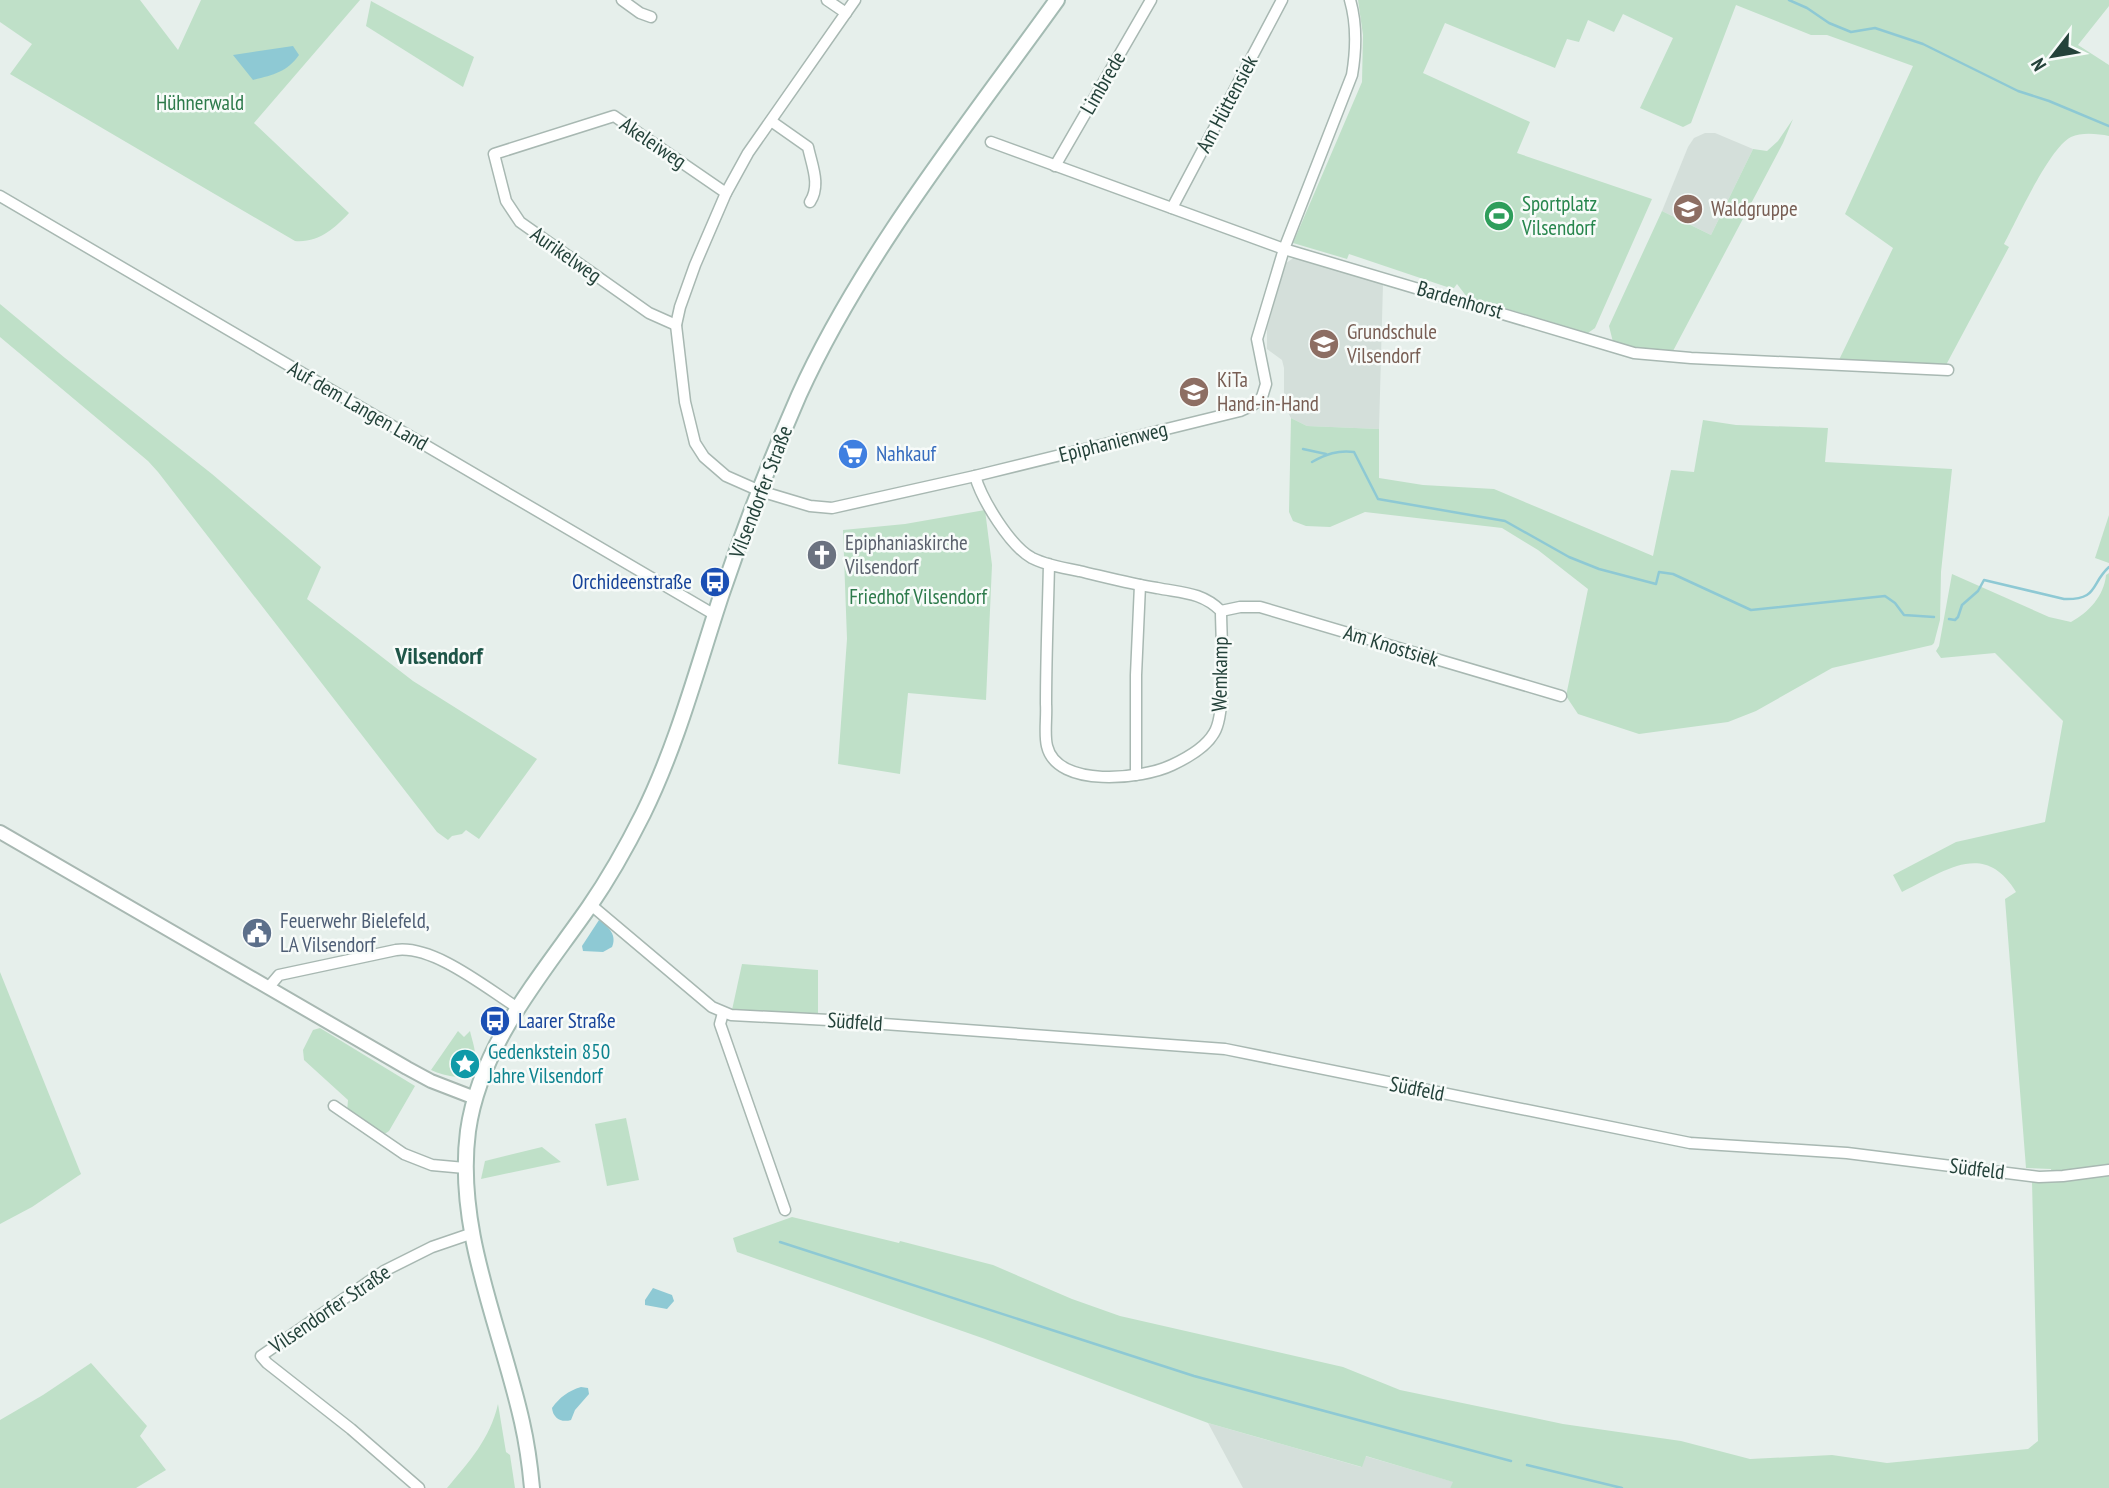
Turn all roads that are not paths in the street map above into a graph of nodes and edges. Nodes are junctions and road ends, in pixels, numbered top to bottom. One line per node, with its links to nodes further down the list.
1 (622, 0): 9 (street)
2 (827, 0): 8 (street)
3 (855, 0): 8 (street)
4 (1057, 0): 22 (main road, Vilsendorfer Straße)
5 (1151, 0): 13 (street, Limbrede)
6 (1282, 0): 17 (street, Am Hüttensiek)
7 (1350, 0): 18 (street, Epiphanienweg)
8 (846, 13): 10 (street)
9 (651, 17)
10 (771, 121): 14 (street); 16 (street)
11 (991, 142): 13 (street, Bardenhorst)
12 (494, 154): 14 (street, Akeleiweg); 19 (street, Aurikelweg)
13 (1055, 166): 17 (street, Bardenhorst)
14 (726, 193): 19 (street)
15 (0, 196): 26 (street, Auf dem Langen Land)
16 (810, 202)
17 (1172, 208): 18 (street, Bardenhorst)
18 (1283, 250): 20 (street, Bardenhorst); 21 (street, Epiphanienweg)
19 (676, 325): 22 (street)
20 (1948, 370)
21 (975, 476): 22 (street, Epiphanienweg); 23 (street, Wemkamp)
22 (760, 491): 26 (main road, Vilsendorfer Straße)
23 (1049, 564): 24 (street, Wemkamp); 28 (street, Wemkamp)
24 (1140, 585): 25 (street, Wemkamp); 28 (street)
25 (1220, 611): 27 (street, Am Knostsiek); 28 (street, Wemkamp)
26 (715, 615): 30 (main road, Vilsendorfer Straße)
27 (1561, 696)
28 (1136, 775)
29 (0, 832): 31 (street)
30 (591, 905): 32 (main road, Vilsendorfer Straße); 33 (street, Südfeld)
31 (268, 988): 32 (street); 34 (street)
32 (518, 1008): 34 (main road, Vilsendorfer Straße)
33 (723, 1013): 37 (street, Südfeld); 38 (street)
34 (475, 1098): 36 (main road, Vilsendorfer Straße)
35 (334, 1107): 36 (street)
36 (465, 1168): 39 (main road, Vilsendorfer Straße)
37 (2109, 1170)
38 (785, 1210)
39 (473, 1233): 40 (street, Vilsendorfer Straße); 41 (main road, Vilsendorfer Straße)
40 (419, 1488)
41 (532, 1488)

